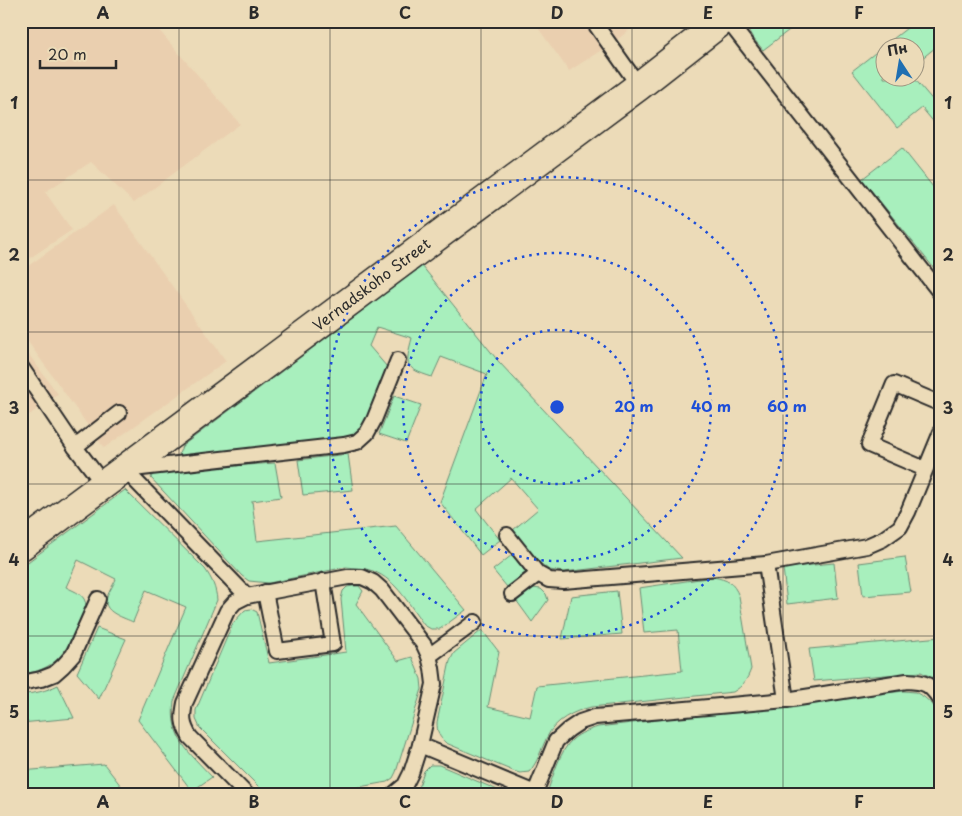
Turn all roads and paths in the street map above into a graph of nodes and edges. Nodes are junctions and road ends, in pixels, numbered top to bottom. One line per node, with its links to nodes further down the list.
1 (593, 21): 4 (lane)
2 (722, 21): 4 (street, Vernadskoho Street)
3 (728, 21): 5 (lane)
4 (639, 86): 13 (street, Vernadskoho Street)
5 (941, 294)
6 (398, 360): 13 (lane)
7 (21, 367): 11 (lane)
8 (941, 404): 12 (lane)
9 (119, 413): 11 (lane)
10 (941, 432): 12 (lane)
11 (75, 447): 13 (lane)
12 (925, 469): 16 (lane)
13 (114, 478): 15 (street, Vernadskoho Street); 21 (lane)
14 (507, 535): 17 (lane)
15 (21, 546)
16 (766, 564): 17 (lane); 26 (lane)
17 (538, 574): 20 (lane)
18 (323, 581): 19 (lane); 19 (lane); 24 (lane)
19 (265, 592): 21 (lane)
20 (512, 594)
21 (247, 596): 30 (lane)
22 (98, 599): 25 (lane)
23 (475, 622): 24 (lane)
24 (429, 656): 28 (lane)
25 (21, 683)
26 (786, 700): 27 (lane); 29 (lane)
27 (941, 700)
28 (420, 744): 29 (lane); 31 (lane)
29 (534, 794)
30 (247, 795)
31 (393, 795)

